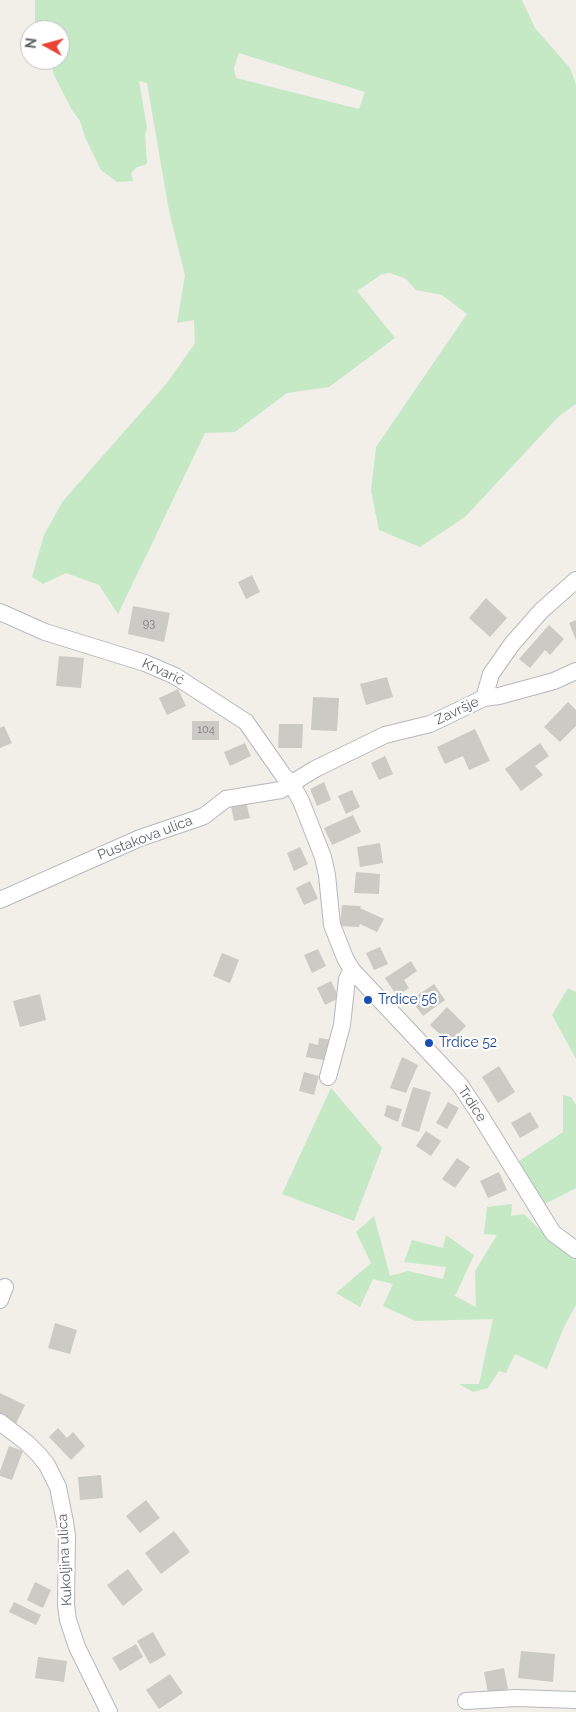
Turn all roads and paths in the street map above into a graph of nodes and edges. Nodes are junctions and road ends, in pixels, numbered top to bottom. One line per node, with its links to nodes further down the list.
1 (576, 580): 4 (street, Završje)
2 (0, 612): 5 (street, Krvarić)
3 (576, 671): 4 (street)
4 (484, 698): 5 (street, Završje)
5 (291, 783): 6 (street, Pustakova ulica); 7 (street, Trdice)
6 (0, 900)
7 (352, 970): 8 (street); 9 (street, Trdice)
8 (328, 1077)
9 (576, 1250)
10 (0, 1422): 13 (street, Kukoljina ulica)
11 (466, 1700): 12 (street)
12 (576, 1700)
13 (110, 1712)

